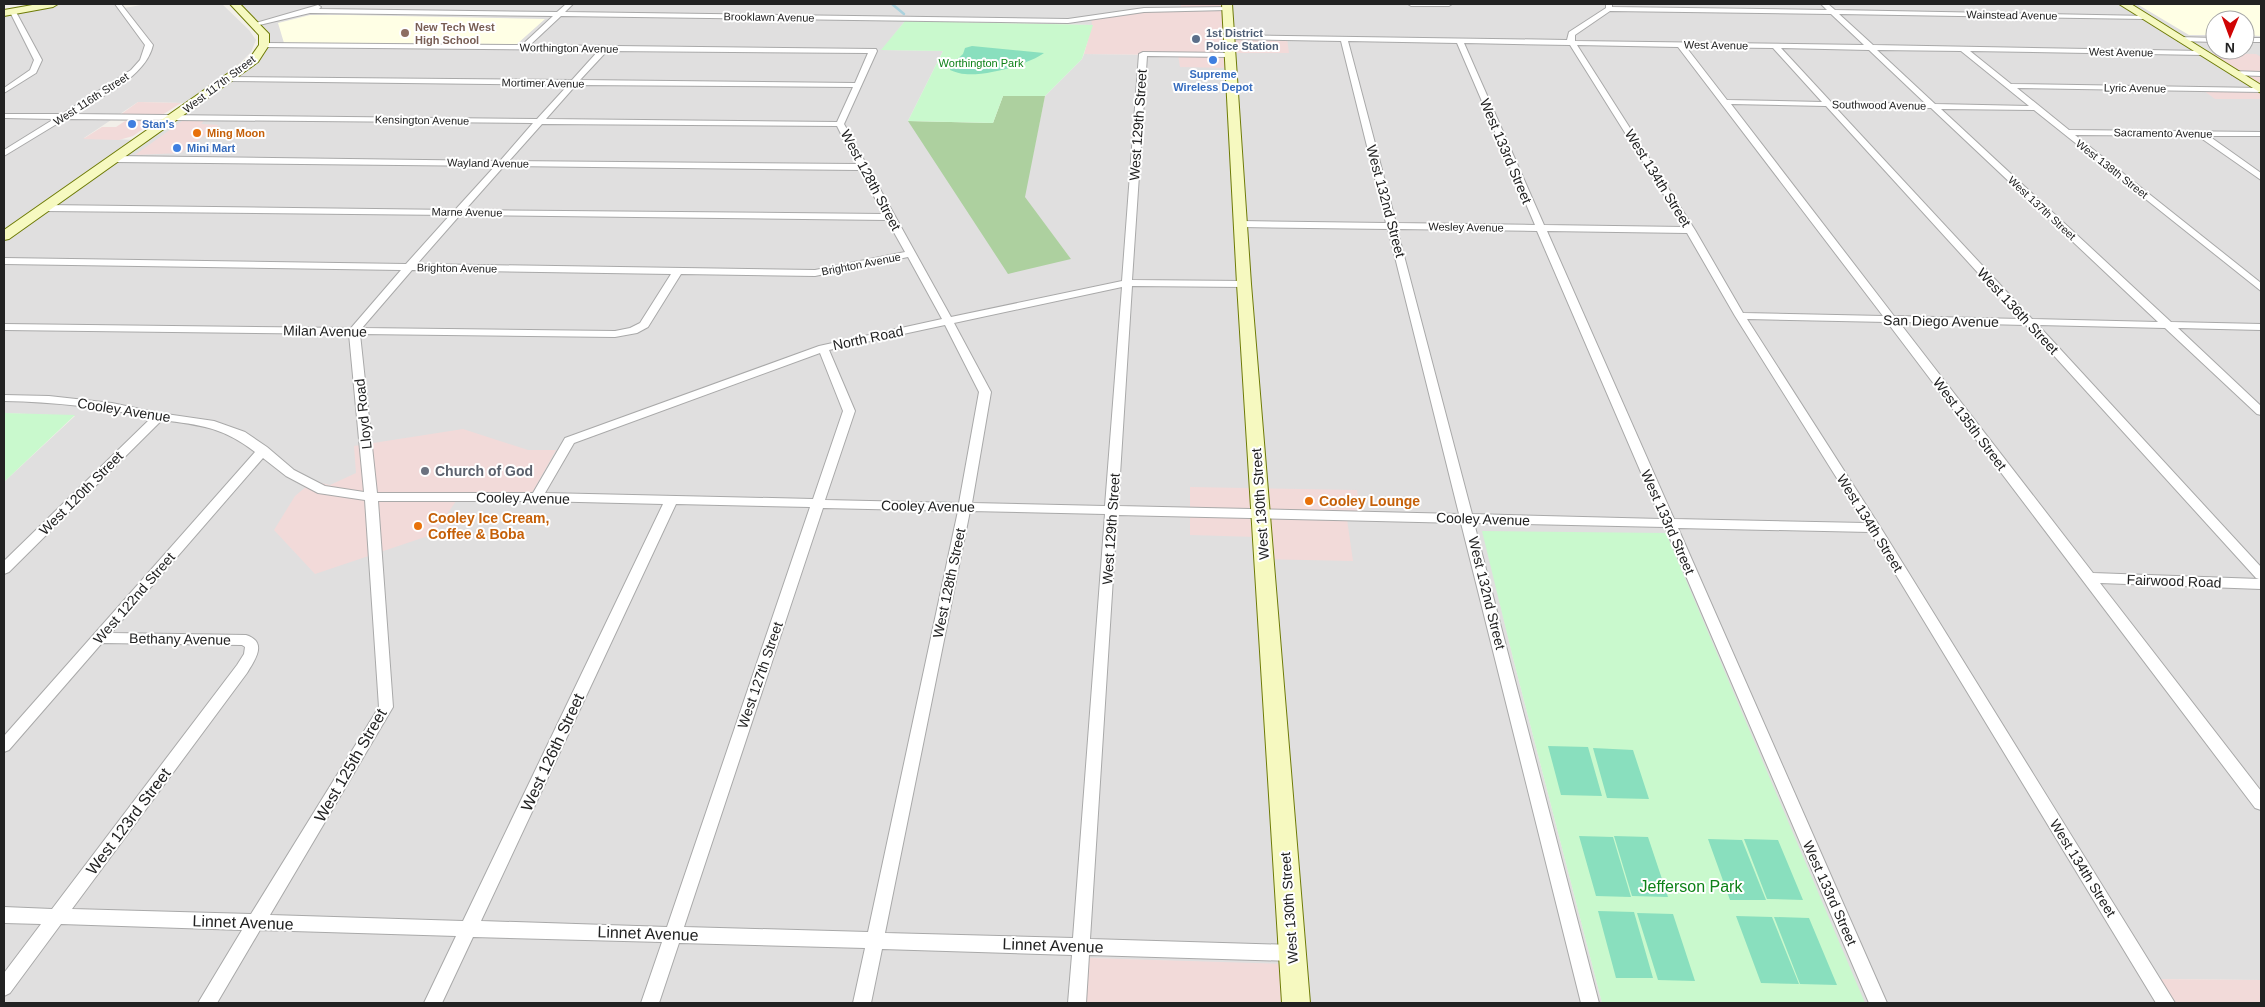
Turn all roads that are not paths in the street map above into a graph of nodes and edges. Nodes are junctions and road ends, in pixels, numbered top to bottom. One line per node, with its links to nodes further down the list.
1 (53, 4): 15 (main road)
2 (118, 4): 47 (street, West 116th Street)
3 (235, 4): 18 (main road, West 117th Street)
4 (325, 4): 13 (street)
5 (570, 4): 16 (street)
6 (1411, 4): 7 (street)
7 (1449, 4)
8 (1824, 4): 14 (street, West 137th Street)
9 (2124, 4): 17 (main road)
10 (1227, 6): 12 (street, Brooklawn Avenue); 26 (main road, West 130th Street)
11 (1609, 6): 14 (street, Wainstead Avenue); 19 (street)
12 (1143, 7): 16 (street, Brooklawn Avenue)
13 (310, 11): 16 (street, Brooklawn Avenue); 18 (street)
14 (1833, 12): 17 (street, Wainstead Avenue); 30 (street, West 137th Street)
15 (8, 13): 41 (street)
16 (559, 14): 28 (street)
17 (2146, 17): 21 (main road)
18 (255, 24): 24 (main road, West 117th Street)
19 (1573, 38): 22 (street, West Avenue); 25 (street, West Avenue); 65 (street, West 134th Street)
20 (1344, 39): 22 (street, West Avenue); 26 (street, West Avenue); 63 (street, West 132nd Street)
21 (2181, 39): 23 (street); 33 (main road)
22 (1459, 40): 64 (street, West 133rd Street)
23 (2205, 40)
24 (264, 45): 28 (street, Worthington Avenue); 36 (main road, West 117th Street)
25 (1680, 45): 27 (street, West Avenue); 42 (street, West 135th Street)
26 (1229, 46): 62 (main road, West 130th Street); 71 (street, West 129th Street)
27 (1775, 46): 30 (street, West Avenue); 43 (street, West 136th Street)
28 (524, 47): 29 (street, Worthington Avenue)
29 (605, 48): 32 (street, Worthington Avenue); 37 (street)
30 (1873, 48): 31 (street, West Avenue); 44 (street, West 137th Street)
31 (1964, 49): 33 (street, West Avenue); 39 (street, West 138th Street)
32 (873, 51): 38 (street, West 128th Street)
33 (2203, 53): 34 (main road)
34 (2235, 73): 35 (street); 40 (main road)
35 (2261, 74)
36 (229, 79): 37 (street, Mortimer Avenue); 48 (main road, West 117th Street)
37 (574, 83): 38 (street, Mortimer Avenue); 49 (street)
38 (858, 85): 50 (street, West 128th Street)
39 (2008, 86): 40 (street, Lyric Avenue); 45 (street, West 138th Street)
40 (2261, 90)
41 (4, 91)
42 (1724, 102): 43 (street, Southwood Avenue); 75 (street, West 135th Street)
43 (1827, 104): 44 (street, Southwood Avenue); 77 (street, West 136th Street)
44 (1933, 106): 45 (street, Southwood Avenue); 78 (street, West 137th Street)
45 (2034, 108): 51 (street, West 138th Street)
46 (4, 116): 47 (street, Kensington Avenue)
47 (63, 117): 48 (street, Kensington Avenue); 54 (street, West 116th Street)
48 (175, 117): 49 (street, Kensington Avenue); 55 (main road, West 117th Street)
49 (540, 121): 50 (street, Kensington Avenue); 56 (street)
50 (840, 124): 57 (street, West 128th Street)
51 (2065, 132): 52 (street, Sacramento Avenue); 73 (street, West 138th Street)
52 (2200, 134): 53 (street, Sacramento Avenue); 58 (street)
53 (2261, 134)
54 (4, 154)
55 (114, 159): 56 (street, Wayland Avenue); 59 (main road, West 117th Street)
56 (501, 164): 57 (street, Wayland Avenue); 60 (street)
57 (862, 167): 61 (street, West 128th Street)
58 (2261, 177)
59 (44, 208): 60 (street, Marne Avenue); 66 (main road, West 117th Street)
60 (459, 212): 61 (street, Marne Avenue); 69 (street)
61 (891, 217): 67 (street, West 128th Street)
62 (1241, 224): 63 (street, Wesley Avenue); 72 (main road, West 130th Street)
63 (1393, 226): 64 (street, Wesley Avenue); 94 (street, West 132nd Street)
64 (1540, 228): 65 (street, Wesley Avenue); 95 (street, West 133rd Street)
65 (1690, 230): 74 (street, West 134th Street)
66 (4, 236)
67 (909, 254): 70 (street, Brighton Avenue); 76 (street, West 128th Street)
68 (4, 261): 69 (street, Brighton Avenue)
69 (408, 268): 70 (street, Brighton Avenue); 81 (street)
70 (677, 272): 81 (street, Milan Avenue)
71 (1127, 283): 72 (street, North Road); 76 (street, North Road); 92 (street, West 129th Street)
72 (1244, 284): 93 (main road, West 130th Street)
73 (2261, 288)
74 (1740, 316): 75 (street, San Diego Avenue); 96 (street, West 134th Street)
75 (1891, 320): 77 (street, San Diego Avenue); 99 (street, West 135th Street)
76 (948, 321): 82 (street, North Road); 91 (street, West 128th Street)
77 (2028, 322): 78 (street, San Diego Avenue); 98 (street, West 136th Street)
78 (2167, 325): 80 (street, San Diego Avenue); 84 (street, West 137th Street)
79 (4, 327): 81 (street, Milan Avenue)
80 (2261, 327)
81 (354, 331): 87 (street, Lloyd Road)
82 (823, 348): 88 (street, North Road); 90 (street, West 127th Street)
83 (4, 398): 85 (street, Cooley Avenue)
84 (2261, 412)
85 (159, 416): 86 (street, Cooley Avenue); 97 (street, West 120th Street)
86 (263, 450): 87 (street, Cooley Avenue); 101 (street, West 122nd Street)
87 (371, 497): 88 (street, Cooley Avenue); 107 (street, West 125th Street)
88 (537, 497): 89 (street, Cooley Avenue)
89 (671, 501): 90 (street, Cooley Avenue); 108 (street, West 126th Street)
90 (818, 503): 91 (street, Cooley Avenue); 109 (street, West 127th Street)
91 (964, 507): 92 (street, Cooley Avenue); 110 (street, West 128th Street)
92 (1112, 510): 93 (street, Cooley Avenue); 111 (street, West 129th Street)
93 (1261, 512): 94 (street, Cooley Avenue); 112 (main road, West 130th Street)
94 (1468, 519): 95 (street, Cooley Avenue); 120 (street, West 132nd Street)
95 (1670, 525): 96 (street, Cooley Avenue); 121 (street, West 133rd Street)
96 (1874, 528): 122 (street, West 134th Street)
97 (4, 569)
98 (2261, 575)
99 (2088, 578): 100 (street, Fairwood Road); 104 (street, West 135th Street)
100 (2261, 584)
101 (99, 638): 102 (street, Bethany Avenue); 103 (street, West 122nd Street)
102 (251, 654): 106 (street, West 123rd Street)
103 (4, 746)
104 (2261, 803)
105 (4, 915): 106 (street, Linnet Avenue)
106 (56, 917): 107 (street, Linnet Avenue); 113 (street, West 123rd Street)
107 (257, 922): 108 (street, Linnet Avenue); 114 (street, West 125th Street)
108 (469, 928): 109 (street, Linnet Avenue); 115 (street, West 126th Street)
109 (673, 934): 110 (street, Linnet Avenue); 116 (street, West 127th Street)
110 (874, 940): 111 (street, Linnet Avenue); 117 (street, West 128th Street)
111 (1080, 946): 112 (street, Linnet Avenue); 118 (street, West 129th Street)
112 (1293, 953): 119 (main road, West 130th Street)
113 (4, 987)
114 (208, 1003)
115 (433, 1003)
116 (650, 1003)
117 (862, 1003)
118 (1077, 1003)
119 (1296, 1003)
120 (1590, 1003)
121 (1878, 1003)
122 (2166, 1003)

